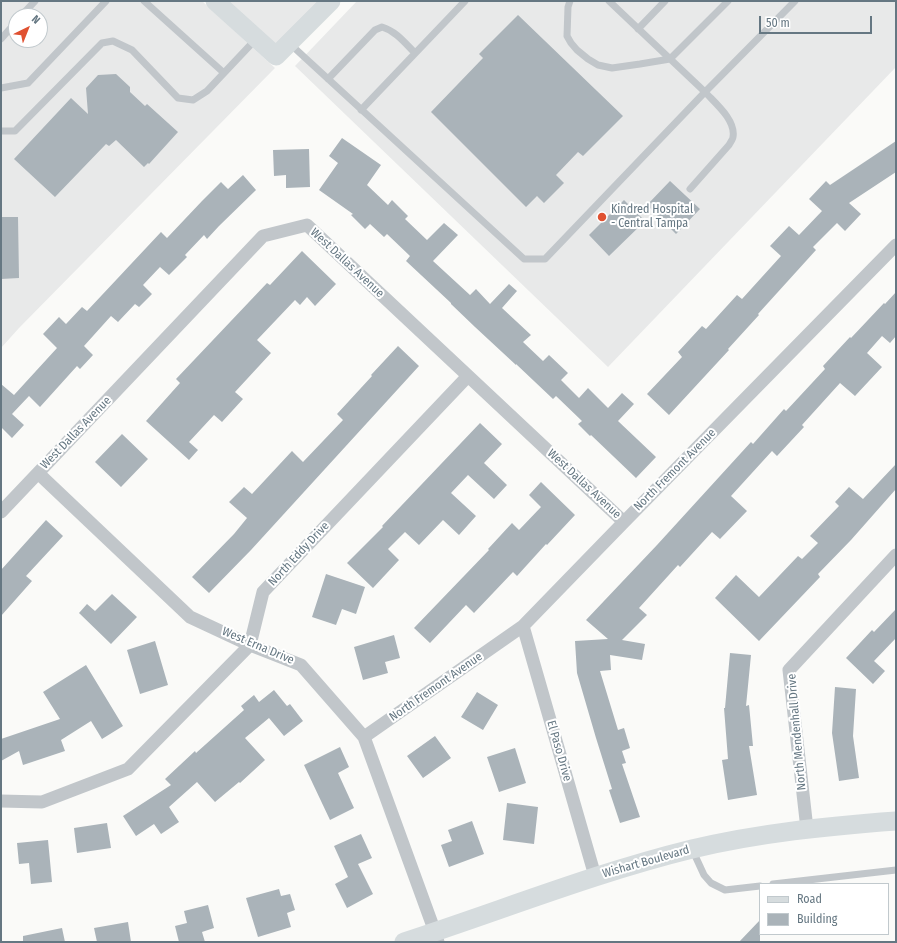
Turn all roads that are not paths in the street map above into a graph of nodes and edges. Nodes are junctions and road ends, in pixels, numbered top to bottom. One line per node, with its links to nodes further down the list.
1 (106, 1): 20 (lane)
2 (144, 1): 18 (lane)
3 (215, 1): 13 (street)
4 (331, 1): 15 (street)
5 (465, 1): 16 (lane)
6 (570, 1): 17 (lane)
7 (609, 1): 11 (lane)
8 (665, 1): 11 (lane)
9 (728, 1): 17 (lane)
10 (795, 1): 21 (lane)
11 (638, 29): 17 (lane)
12 (8, 31): 14 (lane)
13 (256, 38): 15 (street); 18 (lane)
14 (1, 39)
15 (283, 50): 19 (lane)
16 (415, 53): 19 (lane); 22 (lane)
17 (670, 59): 21 (lane)
18 (224, 73): 23 (lane)
19 (328, 79): 22 (lane)
20 (1, 88)
21 (705, 92): 22 (lane); 24 (lane)
22 (361, 110)
23 (1, 131)
24 (690, 189)
25 (896, 246): 29 (street, North Fremont Avenue)
26 (468, 376): 27 (street, West Dallas Avenue); 29 (street, West Dallas Avenue); 32 (street, North Eddy Drive)
27 (38, 473): 28 (street); 32 (street, West Erna Drive)
28 (1, 512)
29 (624, 522): 31 (street, North Fremont Avenue)
30 (896, 555): 36 (street, North Mendenhall Drive)
31 (523, 626): 33 (street, North Fremont Avenue); 39 (street, El Paso Drive)
32 (250, 645): 33 (street, West Erna Drive); 34 (street)
33 (364, 737): 42 (street, West Erna Drive)
34 (1, 801)
35 (896, 821): 36 (street, Wishart Boulevard)
36 (807, 829): 37 (street, Wishart Boulevard)
37 (692, 849): 39 (street, Wishart Boulevard); 41 (lane)
38 (896, 870): 40 (lane)
39 (595, 876): 42 (street, Wishart Boulevard)
40 (782, 883)
41 (759, 886)
42 (436, 937): 43 (street, Wishart Boulevard)
43 (404, 942)

